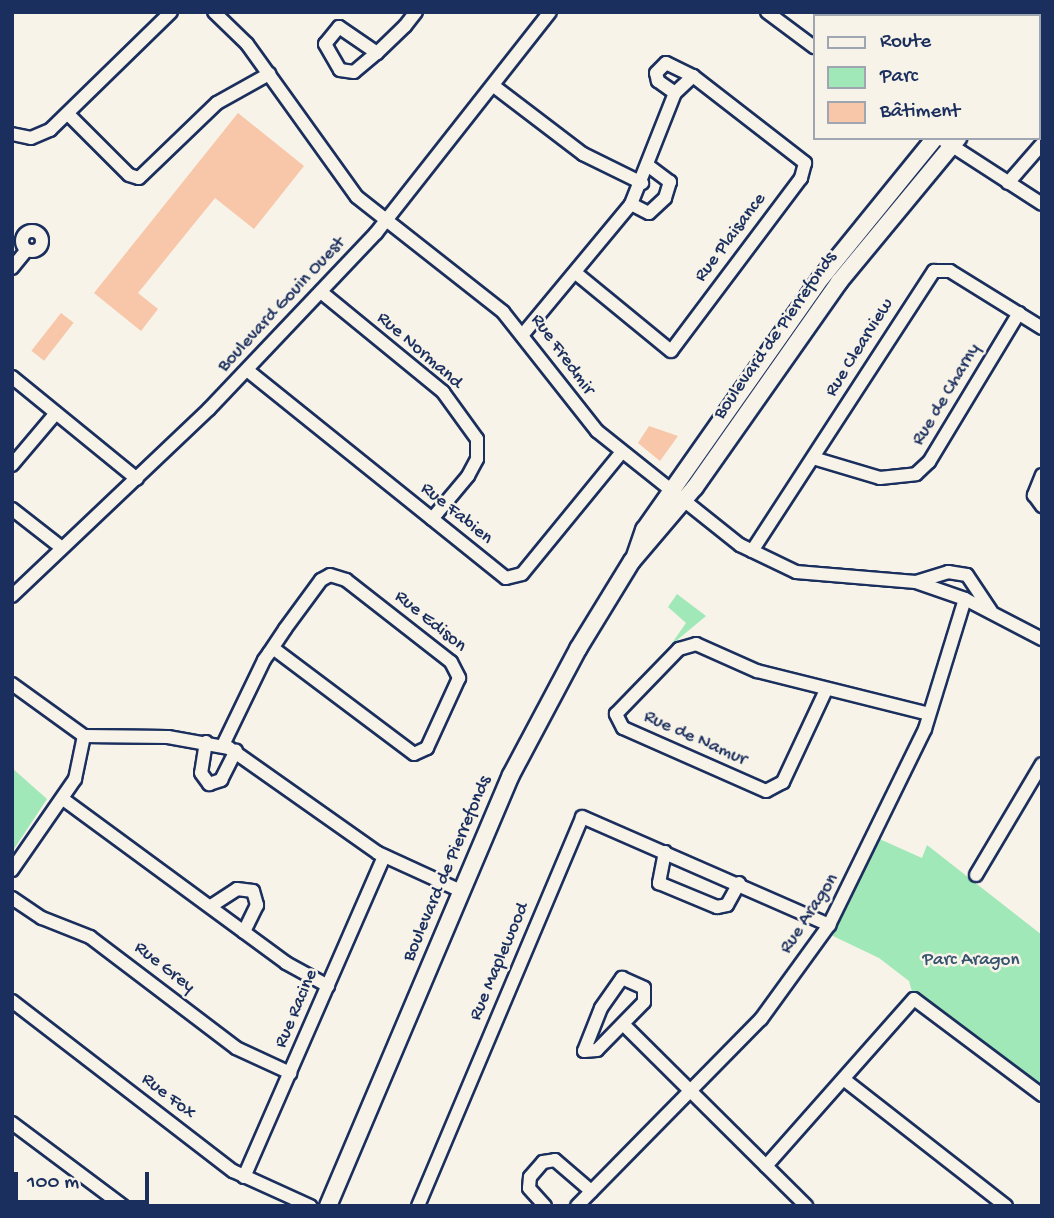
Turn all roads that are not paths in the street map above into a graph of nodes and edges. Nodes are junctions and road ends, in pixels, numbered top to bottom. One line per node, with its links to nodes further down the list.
1 (171, 12): 12 (street)
2 (214, 12): 8 (street, Rue Fredmir)
3 (416, 12): 7 (street)
4 (550, 12): 10 (street, Boulevard Gouin Ouest)
5 (767, 12): 6 (street)
6 (813, 46)
7 (377, 53)
8 (269, 74): 12 (street); 21 (street, Rue Fredmir)
9 (693, 76): 11 (street); 11 (street, Rue Plaisance); 24 (street, Rue Plaisance)
10 (495, 87): 17 (street); 21 (street, Boulevard Gouin Ouest)
11 (675, 93): 16 (street)
12 (68, 114): 13 (street)
13 (12, 134)
14 (946, 140): 18 (street); 37 (main road, Boulevard de Pierrefonds)
15 (1042, 144): 18 (street)
16 (650, 167): 17 (street); 19 (street)
17 (642, 183): 19 (street)
18 (1008, 183): 20 (street)
19 (631, 204): 24 (street)
20 (1042, 204)
21 (387, 221): 25 (street, Boulevard Gouin Ouest); 28 (street, Rue Fredmir)
22 (26, 251): 23 (street)
23 (12, 268)
24 (577, 274): 28 (street)
25 (321, 292): 29 (street, Boulevard Gouin Ouest); 40 (street, Rue Normand)
26 (1019, 313): 27 (street, Rue Clearview); 33 (street, Rue de Charny); 33 (street, Rue Clearview)
27 (1042, 328)
28 (524, 333): 32 (street, Rue Fredmir)
29 (247, 370): 36 (street, Boulevard Gouin Ouest); 40 (street, Rue Fabien)
30 (12, 377): 31 (street)
31 (56, 413): 34 (street); 36 (street)
32 (621, 453): 37 (street, Rue Fredmir); 40 (street, Rue Fabien)
33 (813, 458): 42 (street, Rue Clearview)
34 (12, 465)
35 (1042, 475): 38 (street)
36 (137, 479): 41 (street, Boulevard Gouin Ouest)
37 (677, 496): 42 (street, Rue Fredmir); 63 (main road, Boulevard de Pierrefonds)
38 (1042, 506)
39 (12, 509): 41 (street)
40 (432, 519)
41 (62, 548): 44 (street, Boulevard Gouin Ouest)
42 (752, 551): 43 (street, Rue Fredmir)
43 (916, 582): 45 (street, Rue Fredmir); 46 (street, Rue Fredmir)
44 (12, 597)
45 (965, 599): 46 (street, Rue Fredmir); 51 (street, Rue Aragon)
46 (992, 611): 47 (street, Rue Fredmir)
47 (1042, 639)
48 (273, 648): 48 (street, Rue Edison); 54 (street, Rue Edison)
49 (12, 684): 52 (street)
50 (826, 690): 50 (street, Rue de Namur); 51 (street, Rue de Namur)
51 (929, 714): 66 (street, Rue Aragon)
52 (84, 736): 53 (street); 57 (street)
53 (206, 742): 54 (street); 55 (street)
54 (223, 745): 55 (street)
55 (236, 751): 59 (street)
56 (1042, 764): 61 (street)
57 (63, 799): 60 (street); 65 (street)
58 (665, 852): 62 (street, Rue Maplewood); 62 (street); 82 (street, Rue Maplewood)
59 (384, 856): 63 (street); 68 (street, Rue Racine)
60 (12, 870)
61 (976, 875)
62 (739, 883): 66 (street, Rue Maplewood)
63 (461, 891): 81 (main road, Boulevard de Pierrefonds)
64 (12, 898): 71 (street, Rue Grey)
65 (211, 906): 67 (street); 67 (street)
66 (829, 925): 73 (street, Rue Aragon)
67 (244, 932): 68 (street)
68 (328, 986): 71 (street, Rue Racine)
69 (12, 1001): 77 (street, Rue Fox)
70 (624, 1025): 70 (street); 73 (street)
71 (290, 1073): 77 (street, Rue Racine)
72 (846, 1081): 74 (street); 76 (street); 86 (street)
73 (693, 1093): 76 (street); 78 (street, Rue Aragon)
74 (1042, 1095)
75 (14, 1127): 79 (street)
76 (766, 1166): 85 (street)
77 (244, 1177): 80 (street, Rue Fox)
78 (591, 1191): 83 (street); 84 (street, Rue Aragon)
79 (123, 1206)
80 (310, 1206)
81 (328, 1206)
82 (418, 1206)
83 (544, 1206)
84 (577, 1206)
85 (806, 1206)
86 (1006, 1206)

